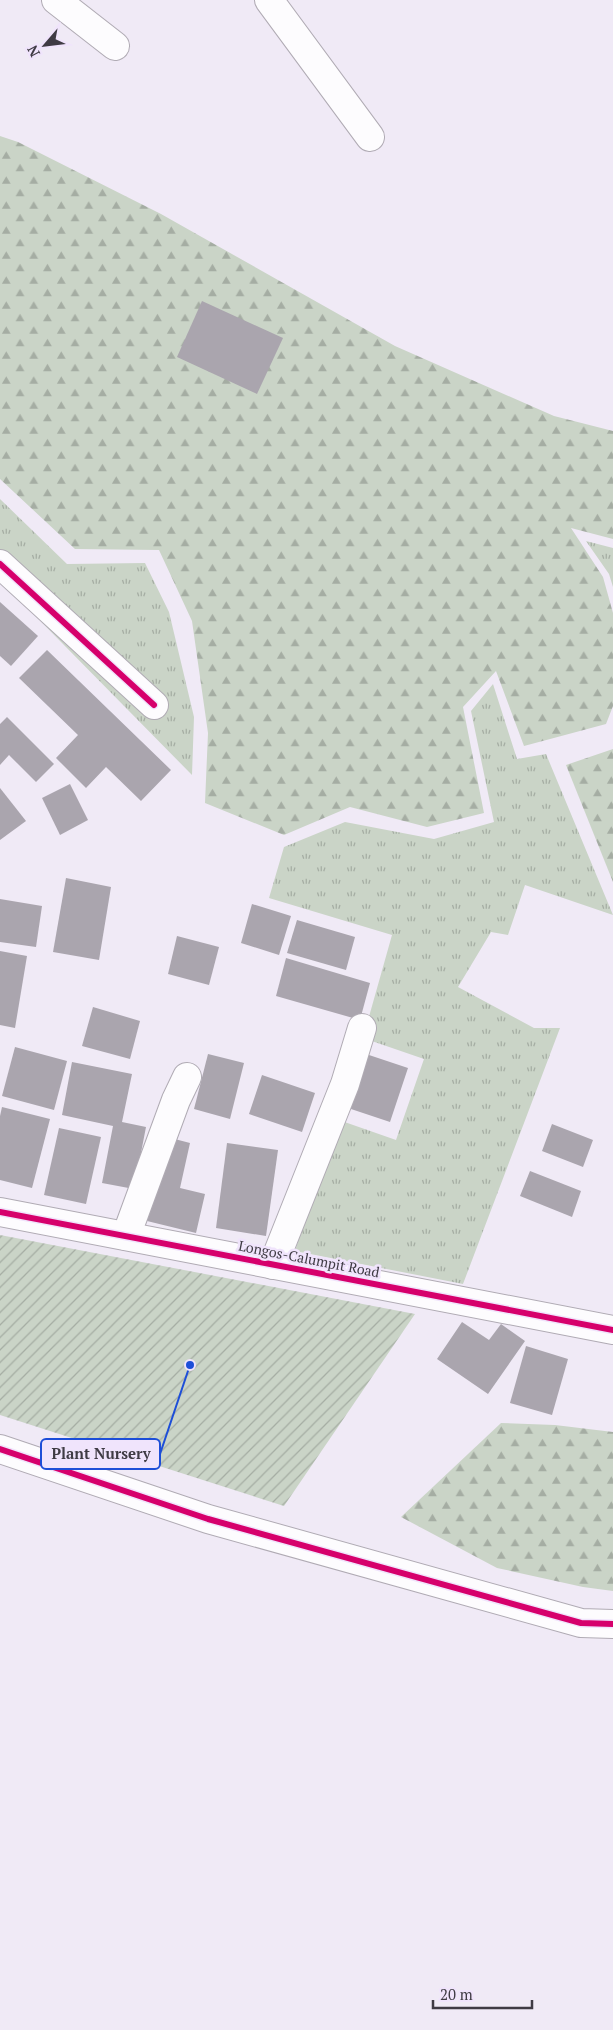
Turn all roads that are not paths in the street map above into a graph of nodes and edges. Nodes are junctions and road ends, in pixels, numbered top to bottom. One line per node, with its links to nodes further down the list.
1 (56, 0): 3 (street)
2 (269, 0): 4 (street)
3 (115, 46)
4 (370, 137)
5 (0, 564): 6 (street)
6 (154, 705)
7 (362, 1028): 11 (street)
8 (186, 1078): 10 (street)
9 (0, 1212): 10 (street, Longos-Calumpit Road)
10 (126, 1236): 11 (street, Longos-Calumpit Road)
11 (273, 1265): 12 (street, Longos-Calumpit Road)
12 (613, 1330)
13 (0, 1449): 14 (street)
14 (613, 1624)

